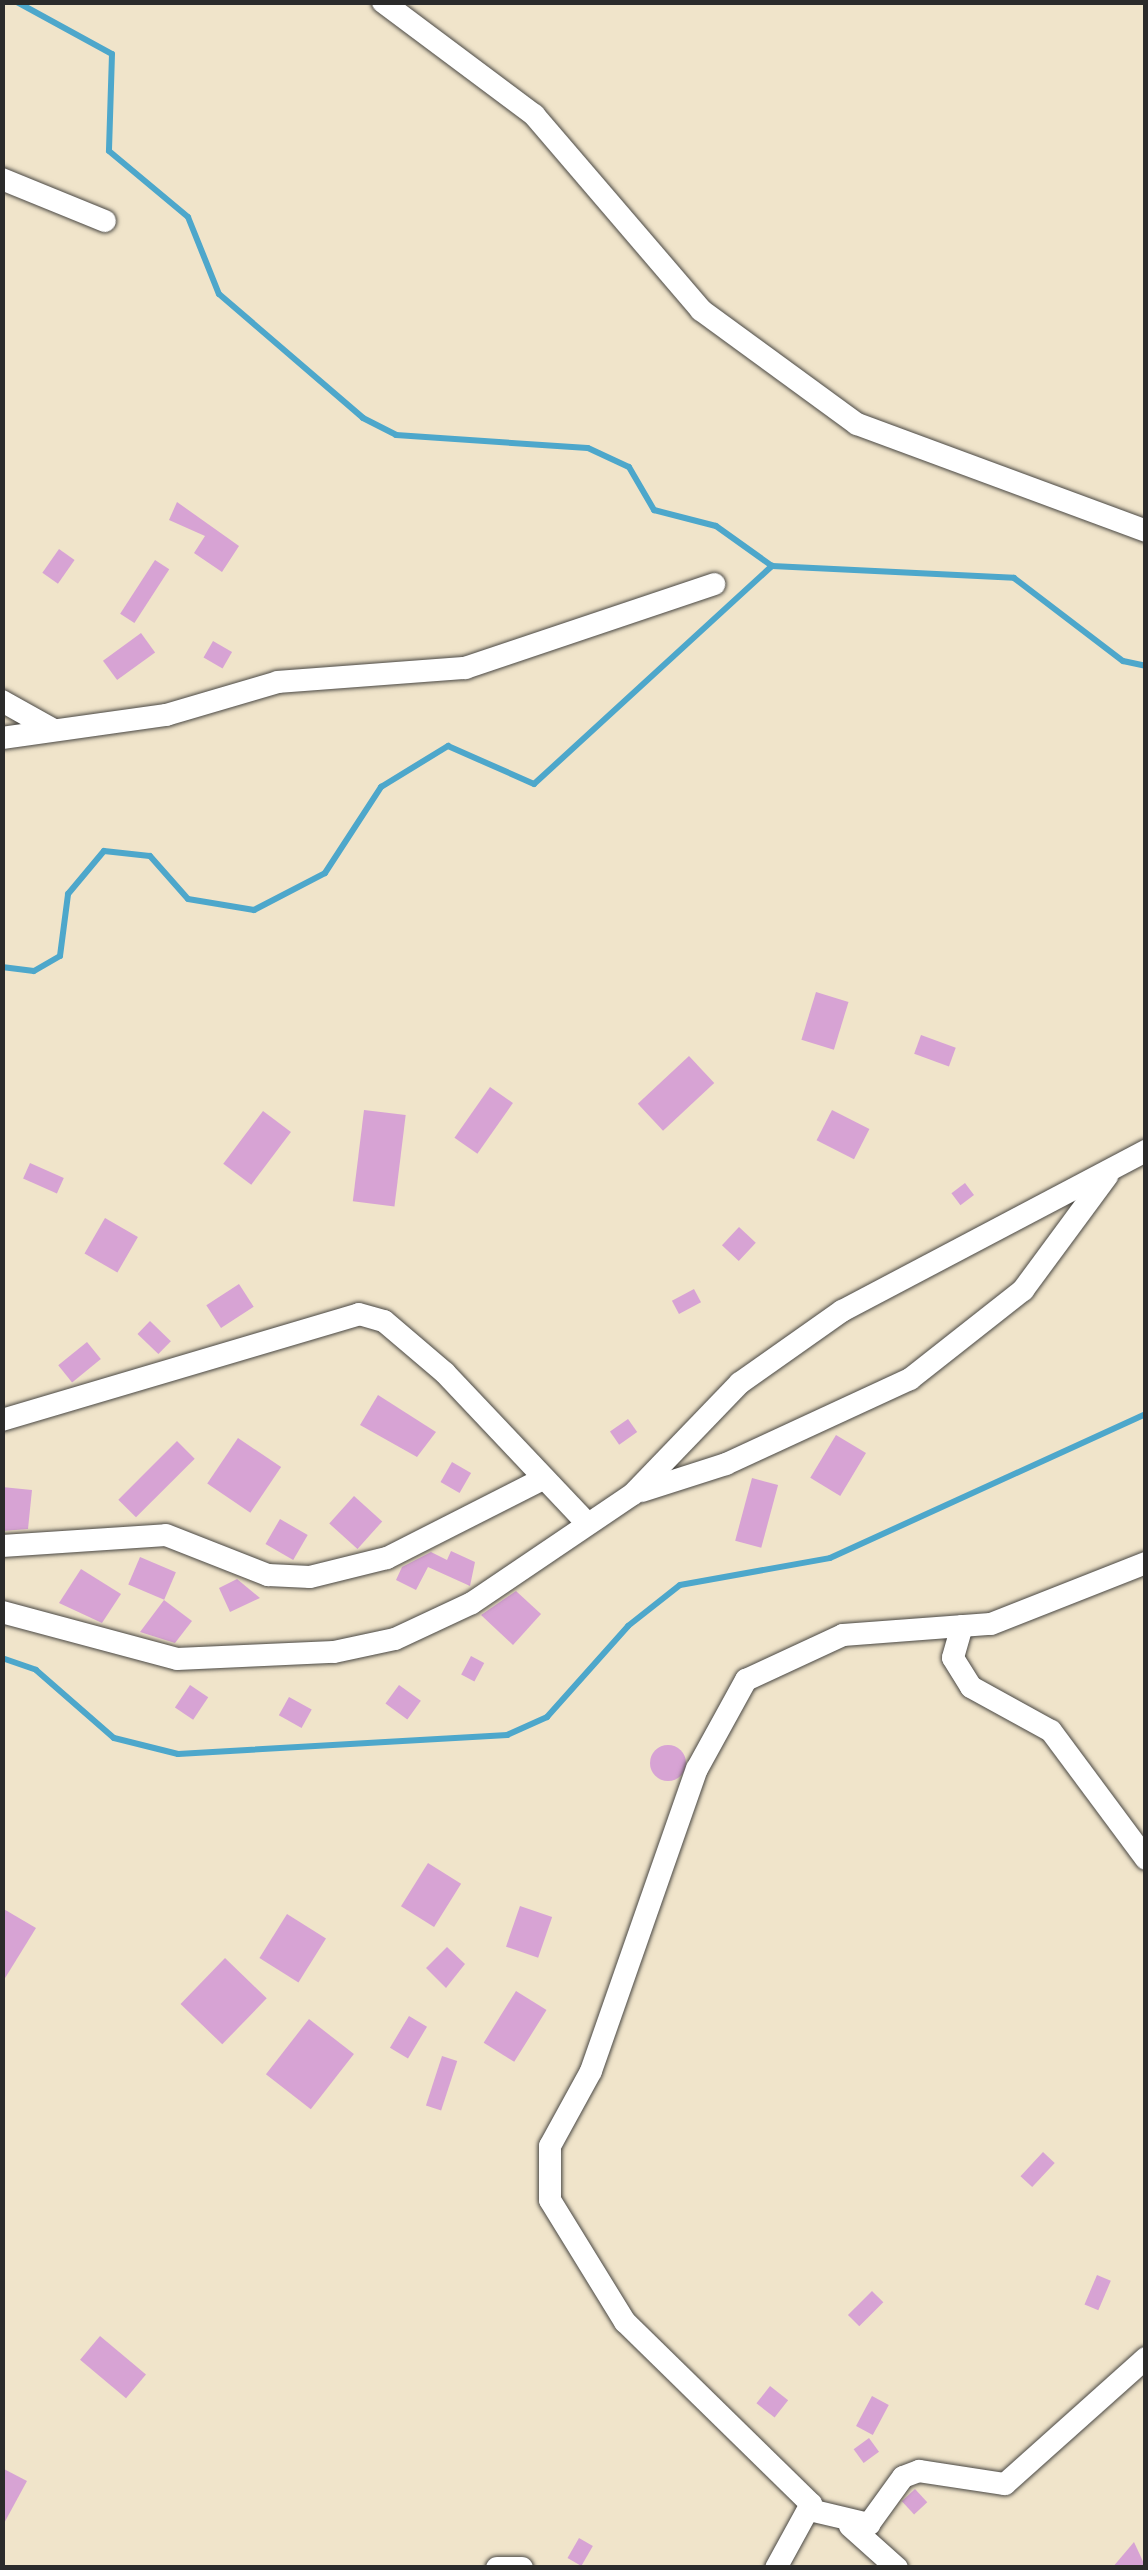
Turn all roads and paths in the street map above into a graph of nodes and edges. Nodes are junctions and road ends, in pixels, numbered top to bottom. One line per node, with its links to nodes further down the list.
1 (383, 2): 4 (street)
2 (2, 178): 3 (street)
3 (105, 221)
4 (1146, 531)
5 (714, 584): 7 (street)
6 (2, 701): 7 (street)
7 (52, 729): 8 (street)
8 (2, 738)
9 (1146, 1150): 10 (street)
10 (1107, 1176): 13 (street); 13 (street)
11 (2, 1420): 12 (street)
12 (543, 1479): 14 (street); 15 (street)
13 (633, 1494): 14 (street)
14 (587, 1524): 17 (street)
15 (2, 1546)
16 (1146, 1563): 18 (street)
17 (2, 1612)
18 (962, 1626): 19 (street); 20 (street)
19 (906, 1629): 20 (street); 23 (street)
20 (954, 1666): 21 (street)
21 (1146, 1859)
22 (1146, 2358): 24 (street)
23 (814, 2511): 24 (street); 27 (street)
24 (850, 2526): 28 (street)
25 (496, 2568): 26 (street)
26 (522, 2568)
27 (776, 2568)
28 (897, 2568)

